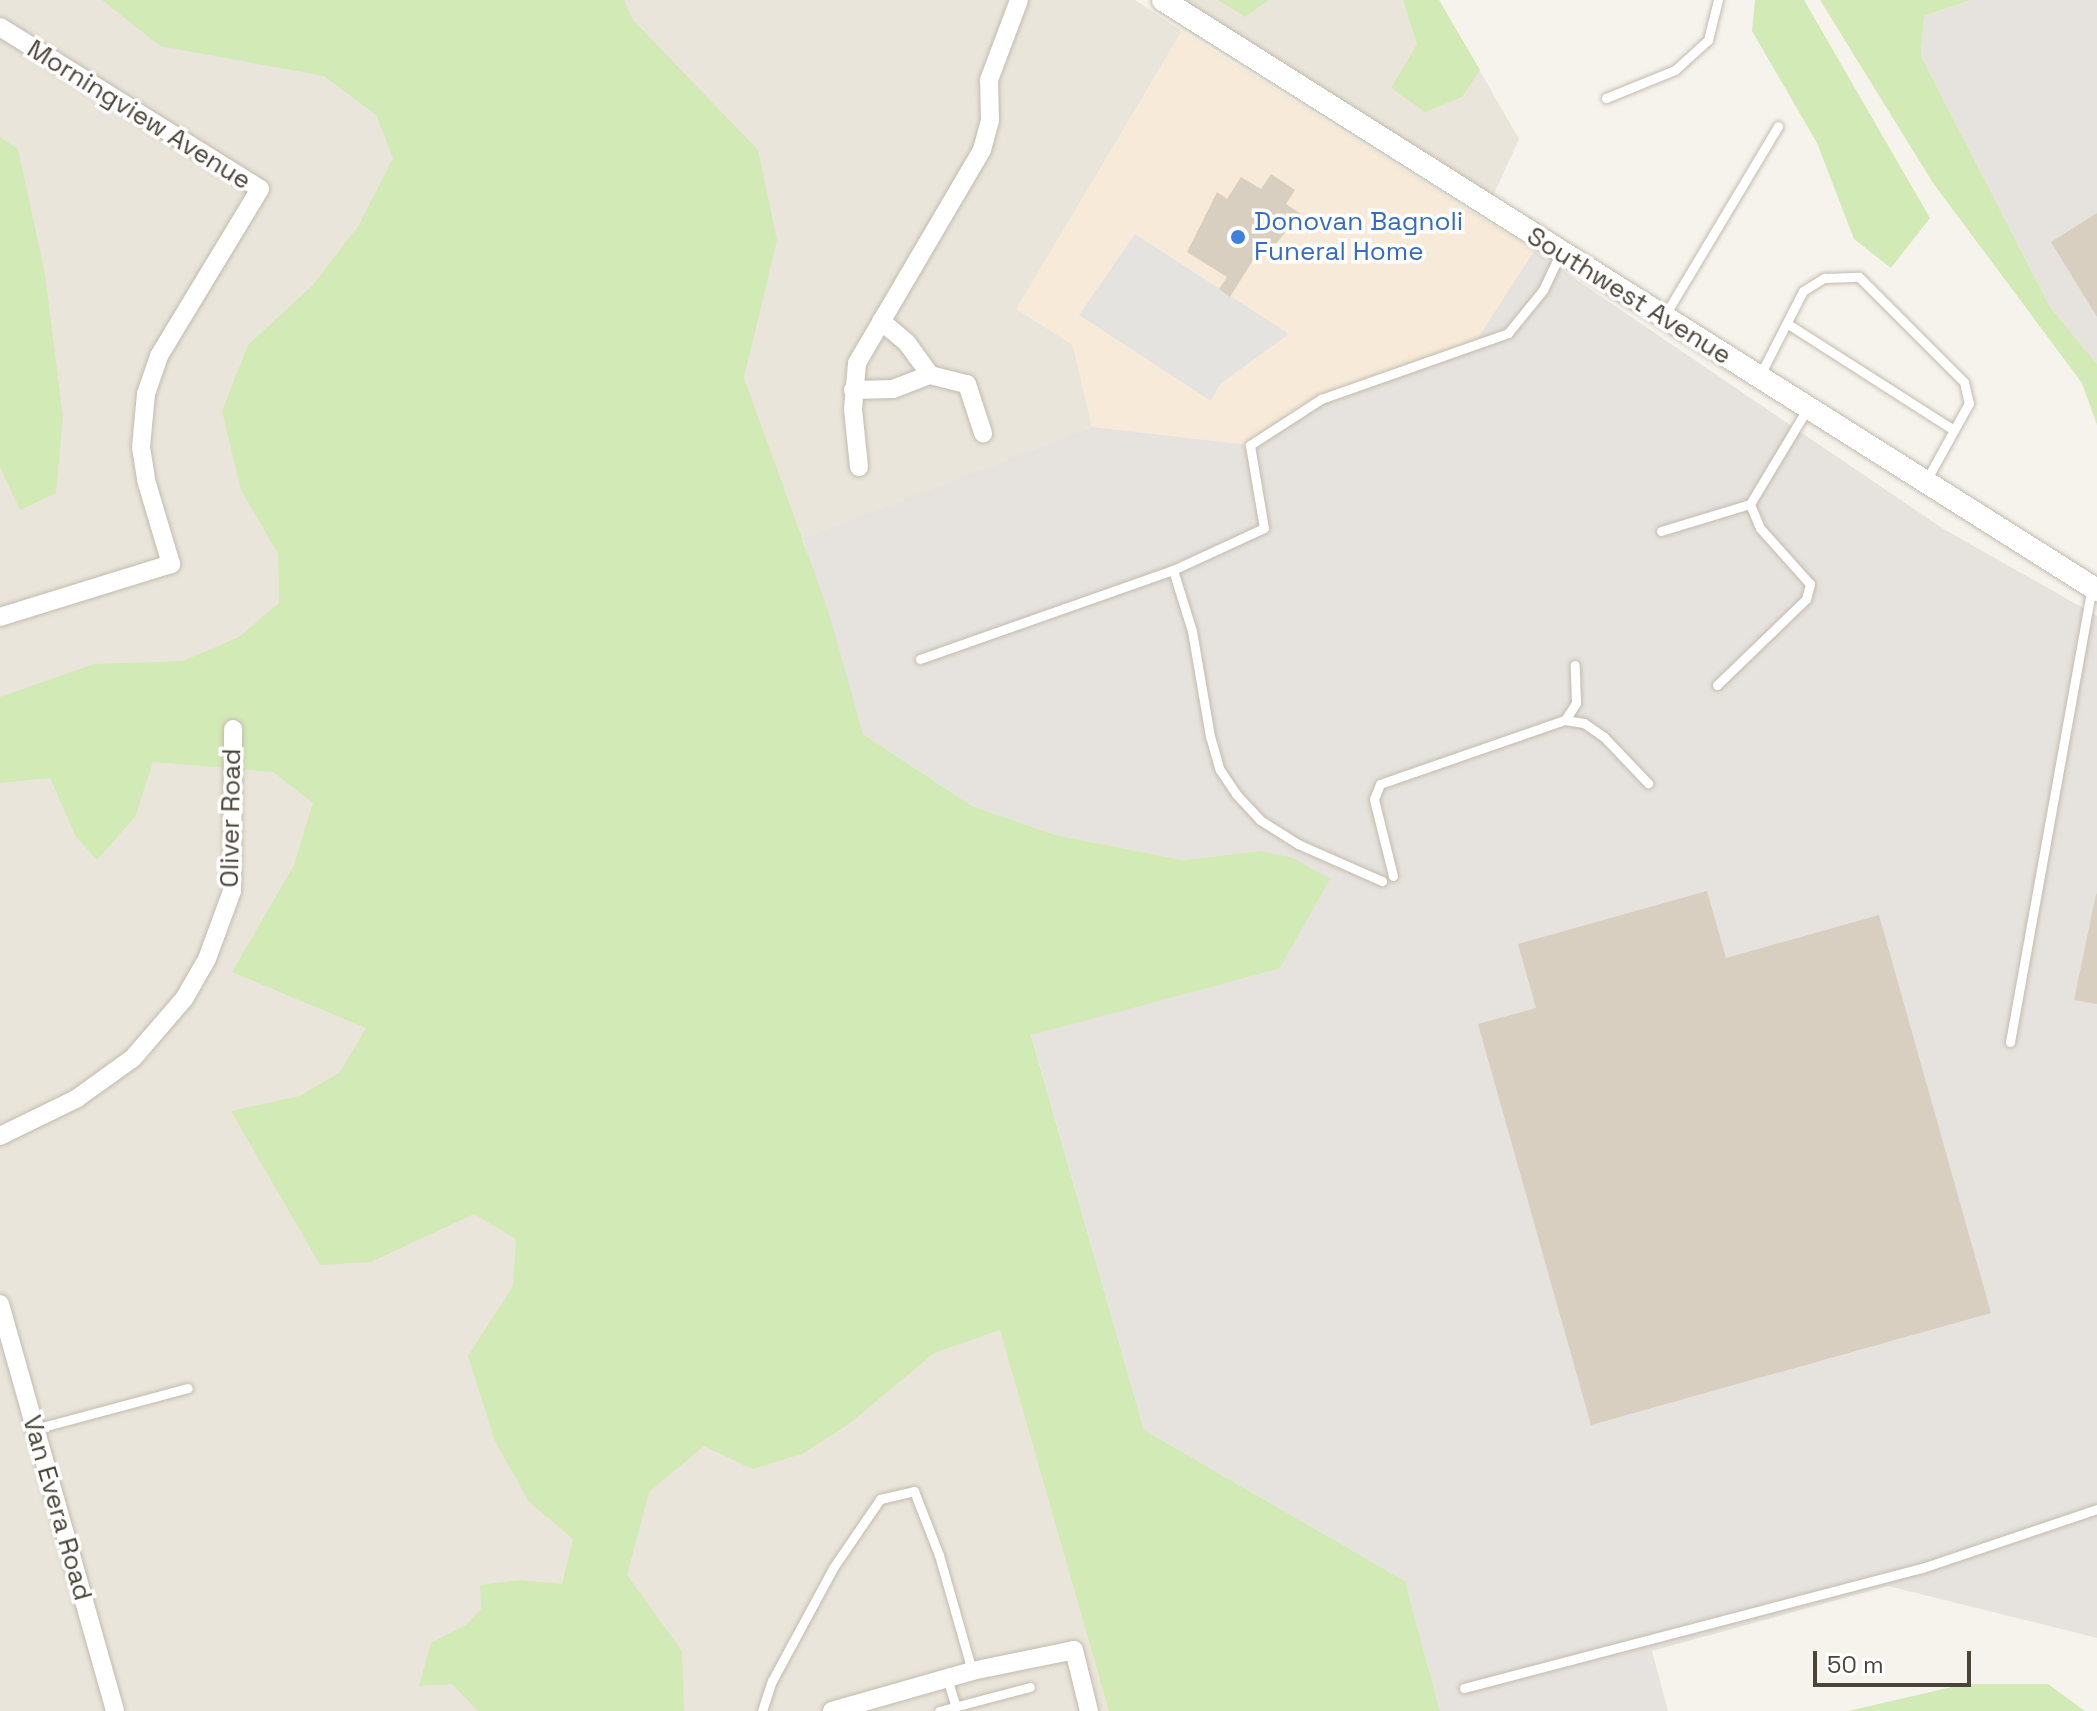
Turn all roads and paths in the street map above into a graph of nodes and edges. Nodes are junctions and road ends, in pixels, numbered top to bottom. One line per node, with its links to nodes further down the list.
1 (1019, 0): 9 (street)
2 (1163, 0): 7 (street, Southwest Avenue)
3 (1718, 0): 5 (lane)
4 (0, 27): 23 (street, Morningview Avenue)
5 (1606, 98)
6 (1778, 126): 8 (lane)
7 (1561, 252): 8 (street, Southwest Avenue); 21 (lane)
8 (1663, 318): 12 (street, Southwest Avenue)
9 (881, 321): 11 (street); 13 (street)
10 (1788, 324): 12 (lane); 15 (lane); 15 (lane)
11 (930, 375): 13 (street); 16 (street)
12 (1759, 378): 14 (street, Southwest Avenue)
13 (853, 390): 17 (street)
14 (1807, 409): 18 (street, Southwest Avenue); 19 (lane)
15 (1954, 430): 18 (lane)
16 (983, 433)
17 (859, 467)
18 (1924, 484): 22 (street, Southwest Avenue)
19 (1750, 504): 20 (lane); 26 (lane)
20 (1661, 531)
21 (1173, 570): 24 (lane); 31 (lane)
22 (2095, 588): 32 (lane)
23 (0, 617)
24 (920, 659)
25 (1575, 665): 27 (lane)
26 (1717, 685)
27 (1565, 720): 29 (lane); 30 (lane)
28 (233, 729): 33 (street, Oliver Road)
29 (1648, 783)
30 (1393, 876)
31 (1382, 881)
32 (2010, 1042)
33 (0, 1136)
34 (0, 1304): 36 (street, Van Evera Road)
35 (188, 1388): 36 (lane)
36 (35, 1429): 43 (street, Van Evera Road)
37 (2097, 1509): 41 (lane)
38 (972, 1671): 39 (street); 44 (lane); 47 (street)
39 (947, 1678): 42 (lane); 45 (street)
40 (1030, 1687): 42 (lane)
41 (1464, 1688)
42 (956, 1707): 46 (lane)
43 (115, 1711)
44 (762, 1711)
45 (832, 1711)
46 (939, 1711)
47 (1089, 1711)

